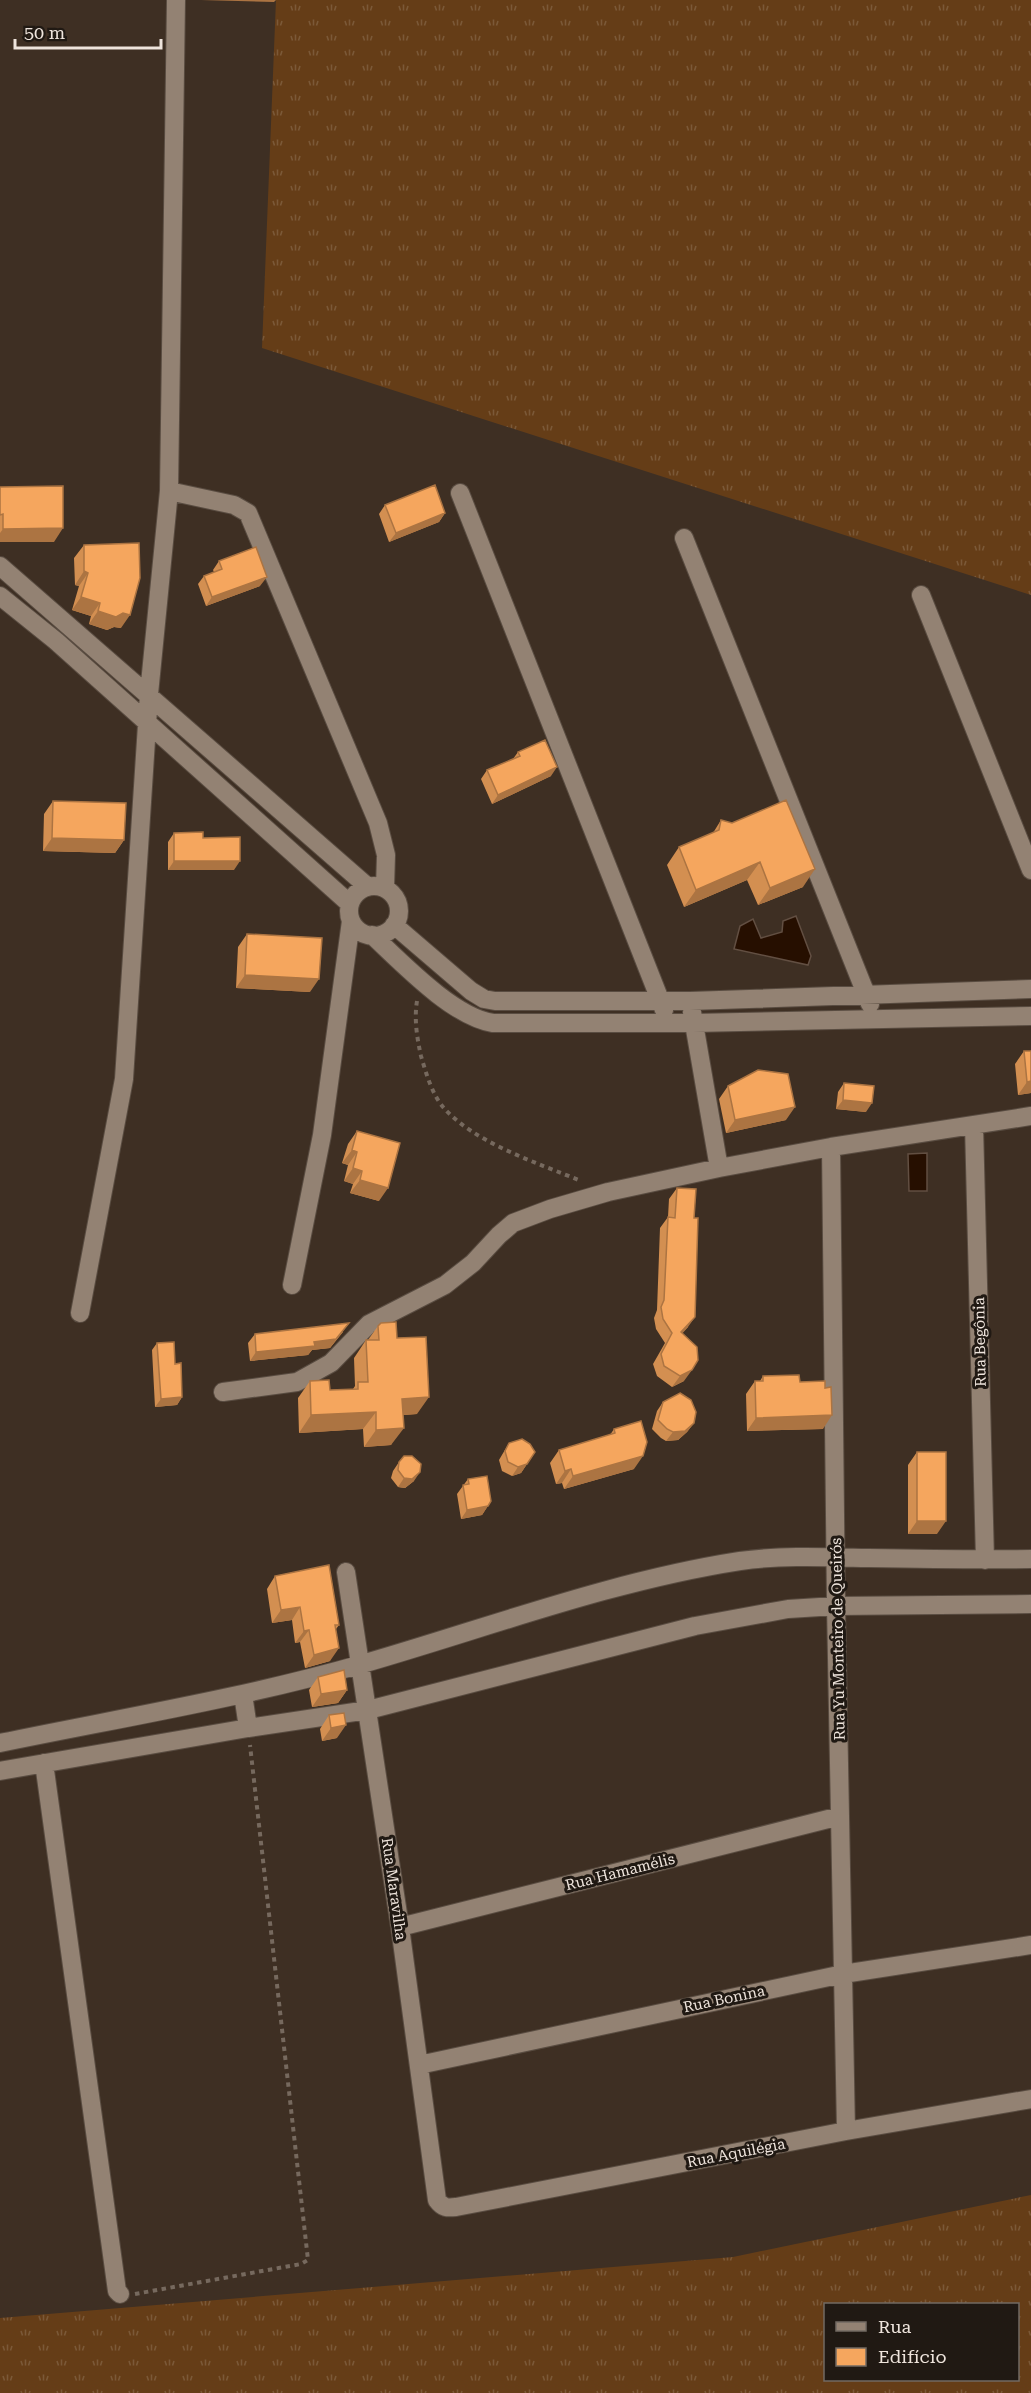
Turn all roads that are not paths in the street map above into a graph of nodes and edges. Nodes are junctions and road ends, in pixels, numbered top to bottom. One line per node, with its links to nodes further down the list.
1 (176, 0): 2 (street)
2 (169, 491): 8 (street); 11 (street)
3 (460, 492): 17 (street)
4 (684, 538): 16 (street)
5 (0, 566): 8 (street)
6 (921, 595): 10 (street)
7 (0, 596): 9 (street)
8 (149, 694): 9 (street); 11 (street)
9 (148, 724): 12 (street); 28 (street)
10 (1031, 870)
11 (376, 887): 12 (street); 13 (street)
12 (351, 912): 14 (street); 27 (street)
13 (394, 925): 14 (street); 17 (street)
14 (372, 935): 21 (street)
15 (1031, 989): 16 (street)
16 (868, 995): 18 (street); 20 (street)
17 (662, 1000): 18 (street); 21 (street)
18 (690, 1001): 22 (street)
19 (1031, 1016): 20 (street)
20 (874, 1019): 22 (street)
21 (667, 1023): 22 (street)
22 (694, 1023): 26 (street)
23 (1031, 1116): 24 (street)
24 (974, 1125): 25 (street); 32 (street, Rua Begônia)
25 (831, 1147): 26 (street); 30 (street, Rua Yu Monteiro de Queirós)
26 (719, 1168): 29 (street)
27 (292, 1285)
28 (80, 1313)
29 (223, 1392)
30 (837, 1557): 32 (street); 35 (street, Rua Yu Monteiro de Queirós); 36 (street)
31 (1031, 1559): 32 (street)
32 (985, 1560)
33 (346, 1572): 36 (street, Rua Maravilha)
34 (1031, 1604): 35 (street)
35 (836, 1606): 38 (street); 43 (street, Rua Yu Monteiro de Queirós)
36 (360, 1664): 37 (street); 38 (street, Rua Maravilha)
37 (243, 1694): 39 (street); 40 (street)
38 (368, 1710): 39 (street); 44 (street, Rua Maravilha)
39 (248, 1728): 41 (street)
40 (0, 1743)
41 (44, 1764): 42 (street); 51 (street)
42 (0, 1771)
43 (840, 1816): 44 (street, Rua Hamamélis); 46 (street, Rua Yu Monteiro de Queirós)
44 (400, 1927): 47 (street, Rua Maravilha)
45 (1031, 1945): 46 (street, Rua Bonina)
46 (843, 1974): 47 (street, Rua Bonina); 49 (street, Rua Yu Monteiro de Queirós)
47 (419, 2065): 50 (street, Rua Maravilha)
48 (1031, 2099): 49 (street, Rua Aquilégia)
49 (846, 2131): 50 (street, Rua Aquilégia)
50 (442, 2206)
51 (120, 2294)

